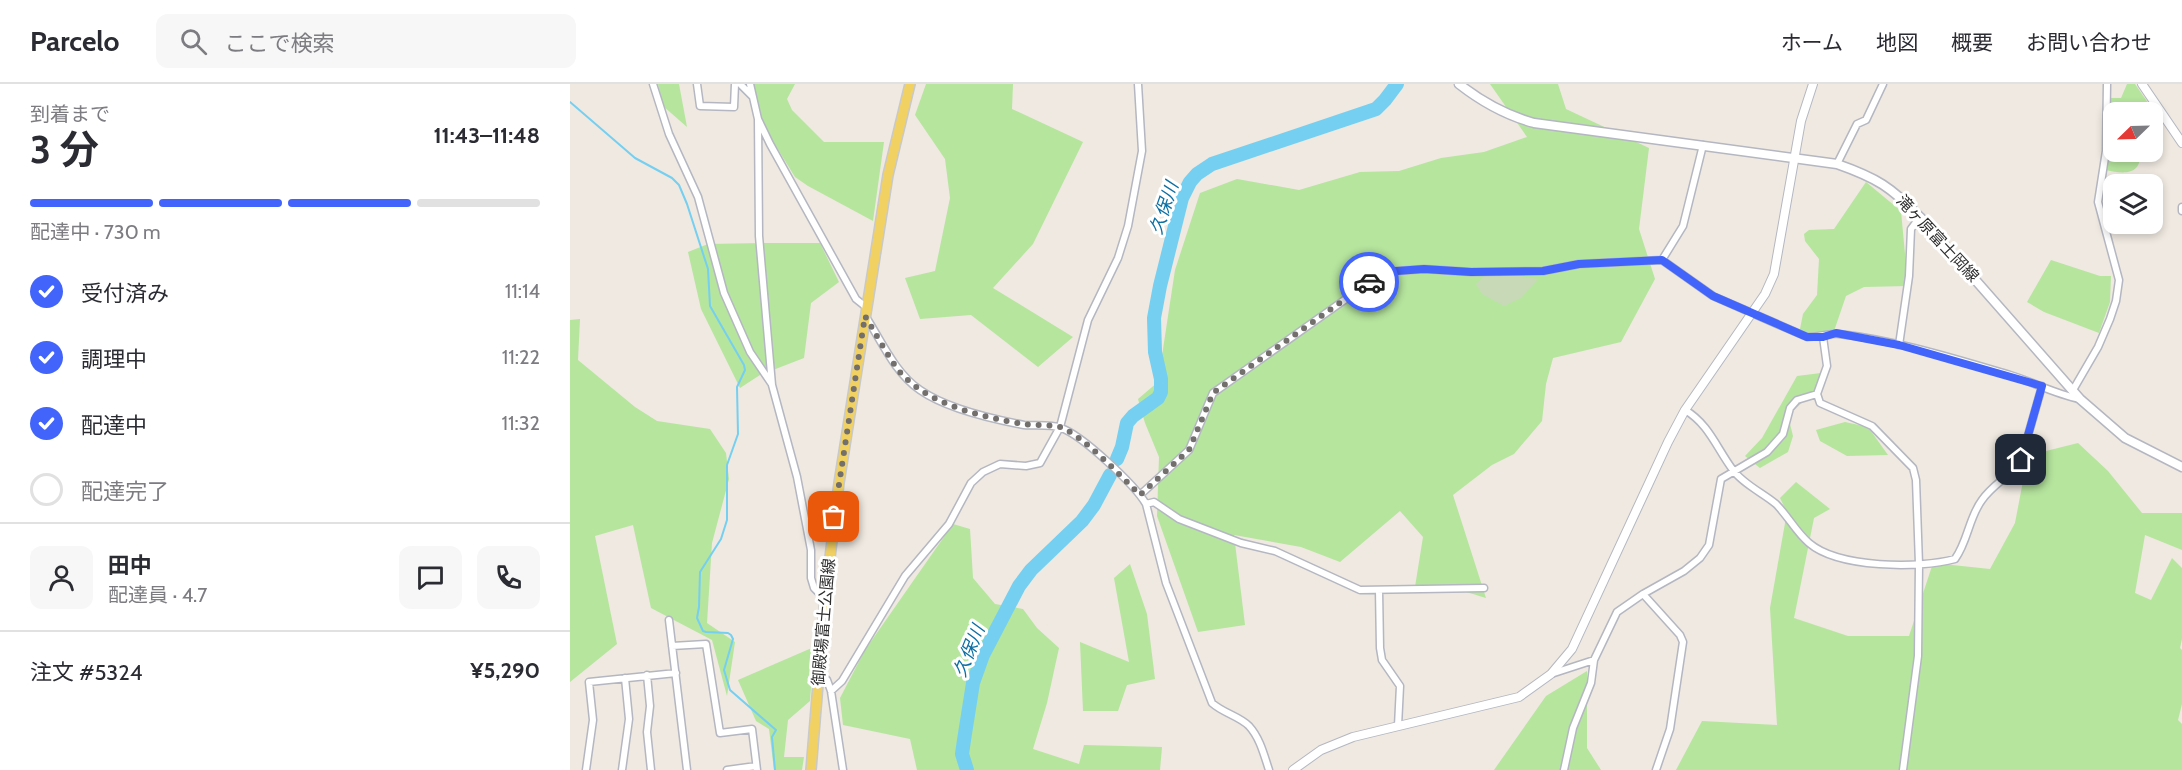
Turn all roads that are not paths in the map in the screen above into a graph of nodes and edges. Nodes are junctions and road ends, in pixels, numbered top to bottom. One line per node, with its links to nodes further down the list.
1 (653, 84): 25 (street)
2 (697, 84): 3 (street)
3 (735, 84)
4 (740, 84): 13 (street)
5 (750, 84): 13 (street)
6 (910, 84): 21 (main road, 御殿場富士公園線)
7 (1138, 84): 31 (street)
8 (1459, 84): 16 (main road, 滝ヶ原富士岡線)
9 (1813, 84): 17 (street)
10 (1883, 84): 18 (street)
11 (2107, 84): 27 (street)
12 (2142, 84): 15 (street)
13 (753, 97): 14 (street)
14 (758, 119): 21 (street); 25 (street)
15 (2182, 143)
16 (1703, 145): 17 (main road, 滝ヶ原富士岡線); 20 (street)
17 (1794, 159): 18 (main road, 滝ヶ原富士岡線); 22 (street)
18 (1837, 164): 19 (main road, 滝ヶ原富士岡線)
19 (1920, 217): 24 (street); 27 (main road, 滝ヶ原富士岡線)
20 (1662, 260): 22 (street); 34 (street)
21 (866, 312): 31 (street); 40 (main road, 御殿場富士公園線)
22 (1751, 314): 23 (street); 30 (street)
23 (1823, 337): 24 (street); 28 (street)
24 (1899, 345): 26 (street)
25 (772, 385): 40 (street)
26 (2042, 386): 29 (street); 36 (street)
27 (2073, 390): 29 (main road, 滝ヶ原富士岡線)
28 (1817, 394): 33 (street); 36 (street)
29 (2080, 399): 32 (main road, 滝ヶ原富士岡線)
30 (1685, 410): 33 (street); 46 (street)
31 (1060, 427): 34 (street); 49 (street)
32 (2182, 467)
33 (1734, 472): 36 (street); 39 (street)
34 (1140, 495): 35 (street)
35 (1146, 504): 38 (street); 59 (street)
36 (1919, 564): 63 (street)
37 (1484, 588): 38 (street)
38 (1379, 590): 50 (street)
39 (1643, 594): 43 (street); 62 (street)
40 (825, 599): 45 (main road, 御殿場富士公園線)
41 (669, 620): 42 (street)
42 (672, 646): 44 (street); 51 (street)
43 (1594, 660): 46 (street); 61 (street)
44 (676, 672): 47 (street); 55 (street)
45 (819, 672): 49 (street); 57 (main road, 御殿場富士公園線)
46 (1551, 674): 50 (street)
47 (647, 675): 48 (street); 54 (street)
48 (625, 678): 52 (street); 53 (street)
49 (831, 691): 58 (street)
50 (1398, 726): 60 (street)
51 (757, 768): 56 (street)
52 (586, 770)
53 (622, 770)
54 (651, 770)
55 (687, 770)
56 (727, 770)
57 (811, 770)
58 (843, 770)
59 (1269, 770)
60 (1293, 770)
61 (1564, 770)
62 (1656, 770)
63 (1903, 770)

